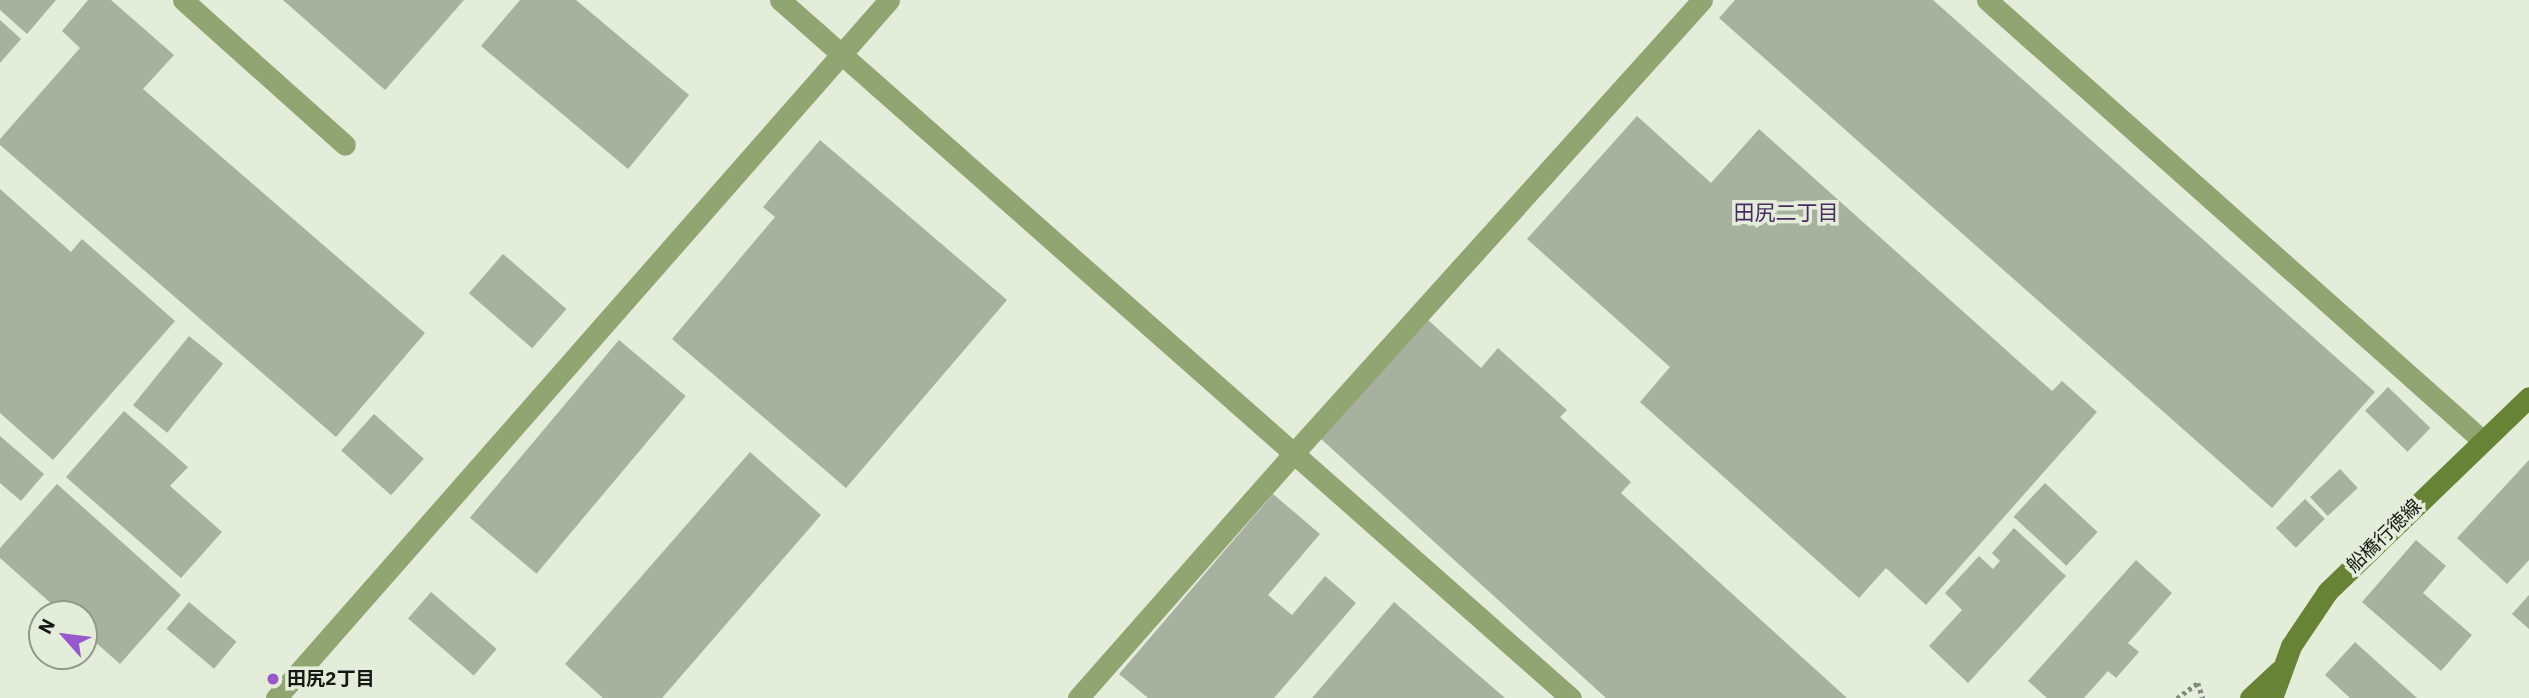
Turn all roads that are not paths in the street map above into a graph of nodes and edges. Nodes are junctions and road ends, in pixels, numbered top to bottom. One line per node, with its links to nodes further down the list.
1 (183, 0): 7 (street)
2 (780, 0): 6 (street)
3 (889, 0): 6 (street)
4 (1702, 0): 10 (street)
5 (1987, 0): 9 (street)
6 (840, 54): 10 (street); 12 (street)
7 (345, 145)
8 (2529, 397): 9 (main road, 船橋行徳線)
9 (2483, 440): 11 (main road, 船橋行徳線)
10 (1293, 454): 13 (street); 14 (street)
11 (2279, 671): 15 (main road); 16 (main road, 船橋行徳線)
12 (276, 698)
13 (1078, 698)
14 (1570, 698)
15 (2250, 698)
16 (2272, 698)

